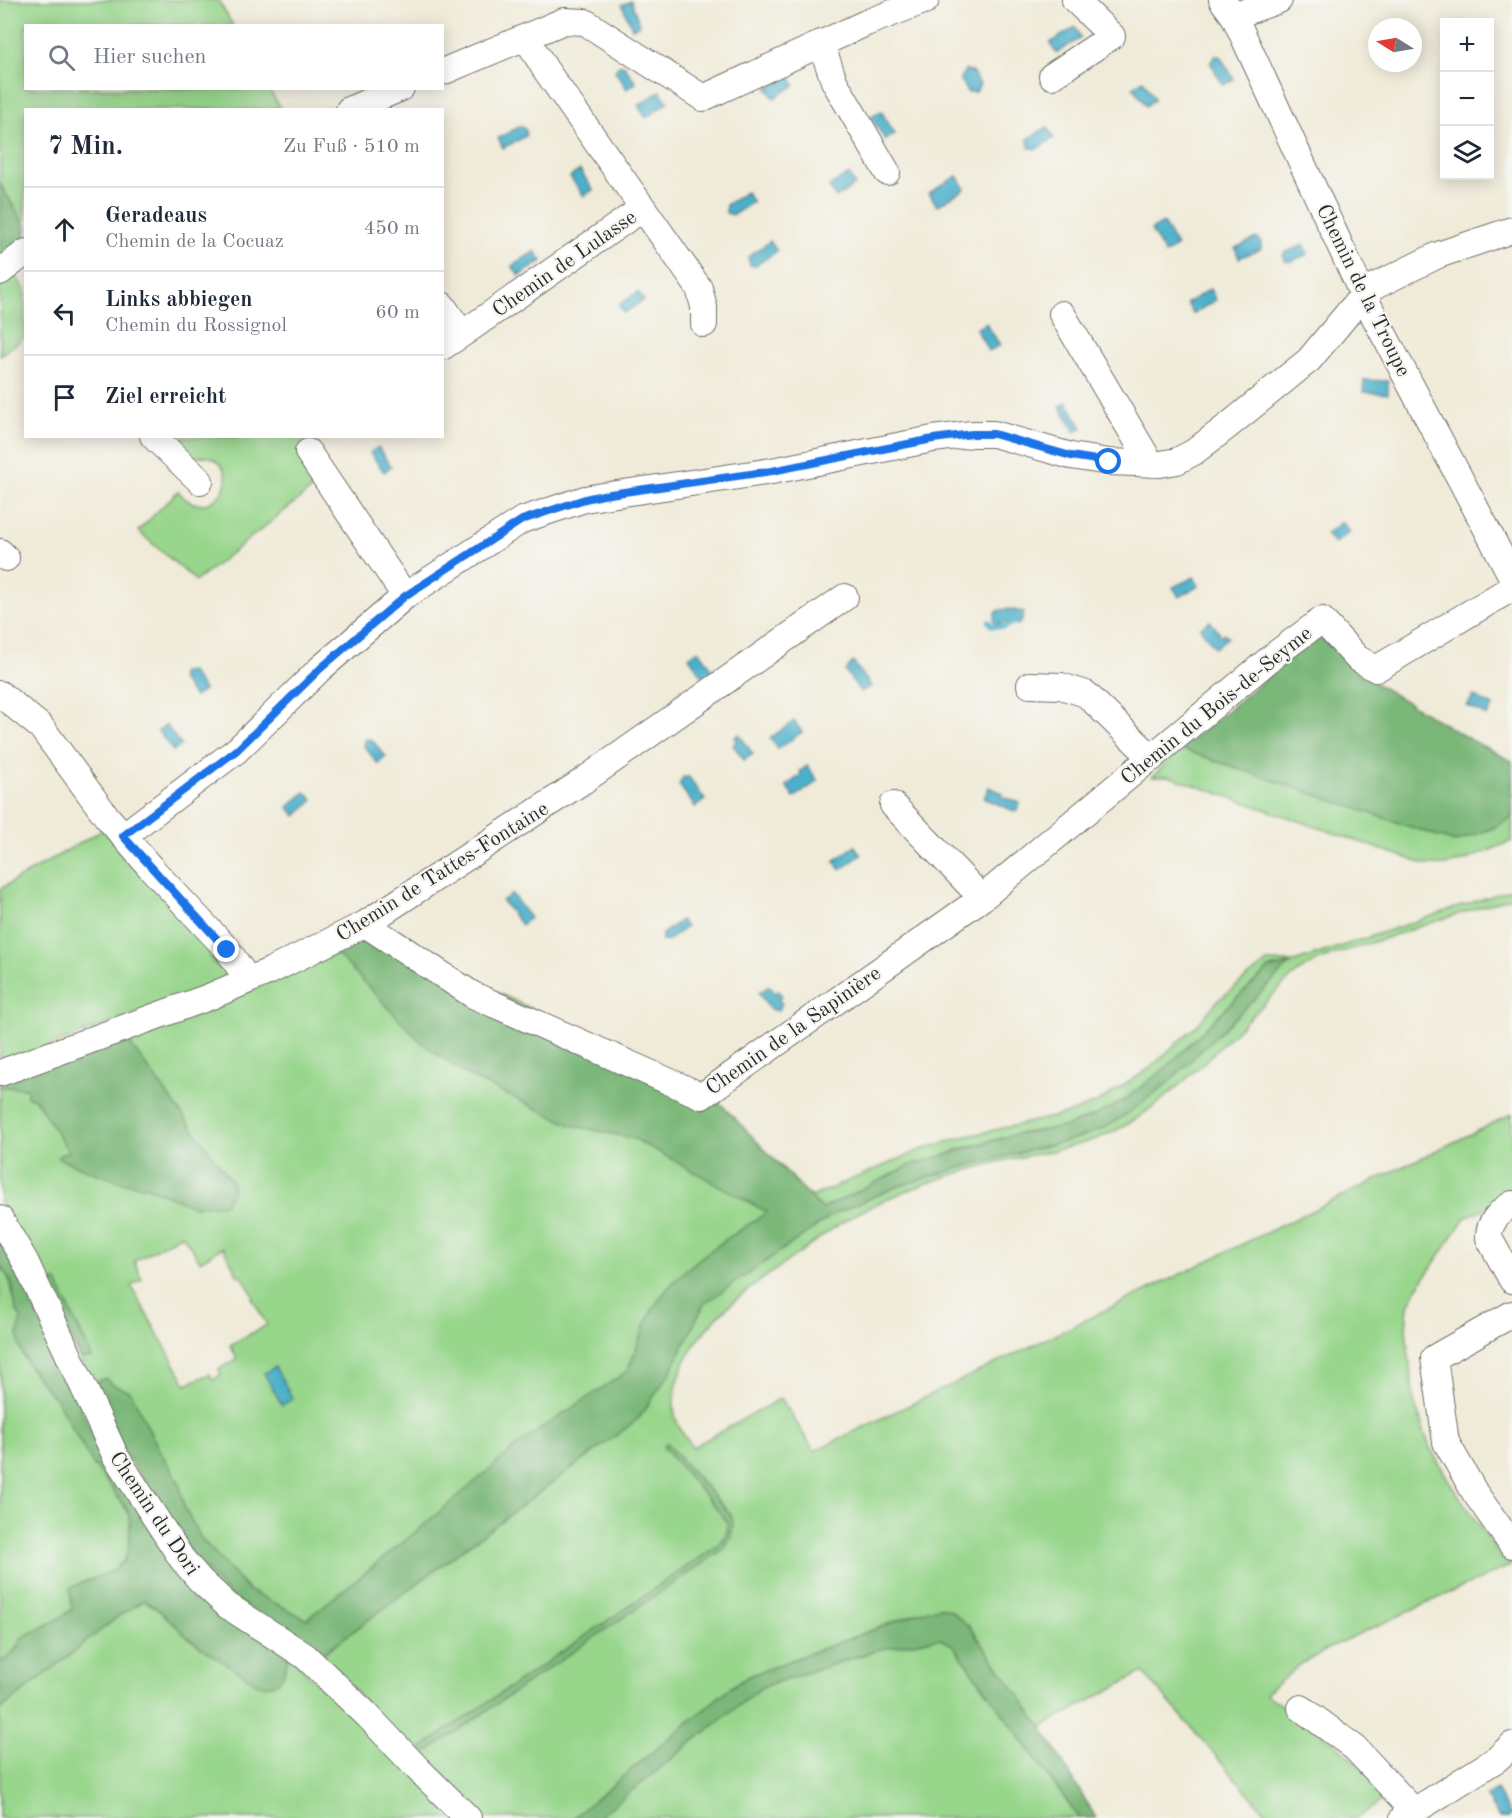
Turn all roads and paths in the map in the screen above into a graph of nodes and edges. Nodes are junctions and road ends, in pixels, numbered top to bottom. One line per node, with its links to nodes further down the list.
1 (926, 0): 6 (street)
2 (1075, 0): 8 (street)
3 (1279, 0): 4 (street)
4 (1228, 8): 14 (street, Chemin de la Troupe)
5 (526, 38): 6 (street); 7 (street); 12 (street, Chemin de Lulasse)
6 (821, 43): 11 (street)
7 (444, 71)
8 (1052, 76)
9 (396, 90): 10 (street)
10 (354, 108)
11 (887, 172)
12 (643, 208): 17 (street); 18 (street, Chemin de Lulasse)
13 (1512, 230): 14 (street)
14 (1363, 295): 21 (street); 23 (street, Chemin de la Troupe)
15 (444, 312): 18 (street, Chemin de Lulasse)
16 (1062, 314): 21 (street)
17 (704, 324)
18 (452, 340)
19 (155, 438): 22 (street)
20 (308, 452): 25 (street)
21 (1151, 464): 25 (street)
22 (200, 481)
23 (1512, 577)
24 (1512, 588): 29 (street, Chemin du Bois-de-Seyme)
25 (405, 596): 32 (street)
26 (845, 597): 34 (street, Chemin de Tattes-Fontaine)
27 (1030, 685): 29 (street)
28 (0, 694): 32 (street)
29 (1152, 758): 31 (street, Chemin du Bois-de-Seyme)
30 (893, 805): 33 (street)
31 (1071, 824): 33 (street, Chemin de la Sapinière)
32 (123, 836): 35 (street)
33 (982, 898): 34 (street, Chemin de la Sapinière)
34 (365, 924): 35 (street, Chemin de Tattes-Fontaine)
35 (248, 980): 36 (street, Chemin de Tattes-Fontaine)
36 (0, 1073)
37 (1512, 1204): 39 (street)
38 (0, 1219): 45 (street, Chemin du Dori)
39 (1512, 1280)
40 (1512, 1314): 41 (street)
41 (1512, 1545)
42 (1300, 1708): 44 (street)
43 (1512, 1745): 44 (street)
44 (1408, 1814)
45 (468, 1818)

